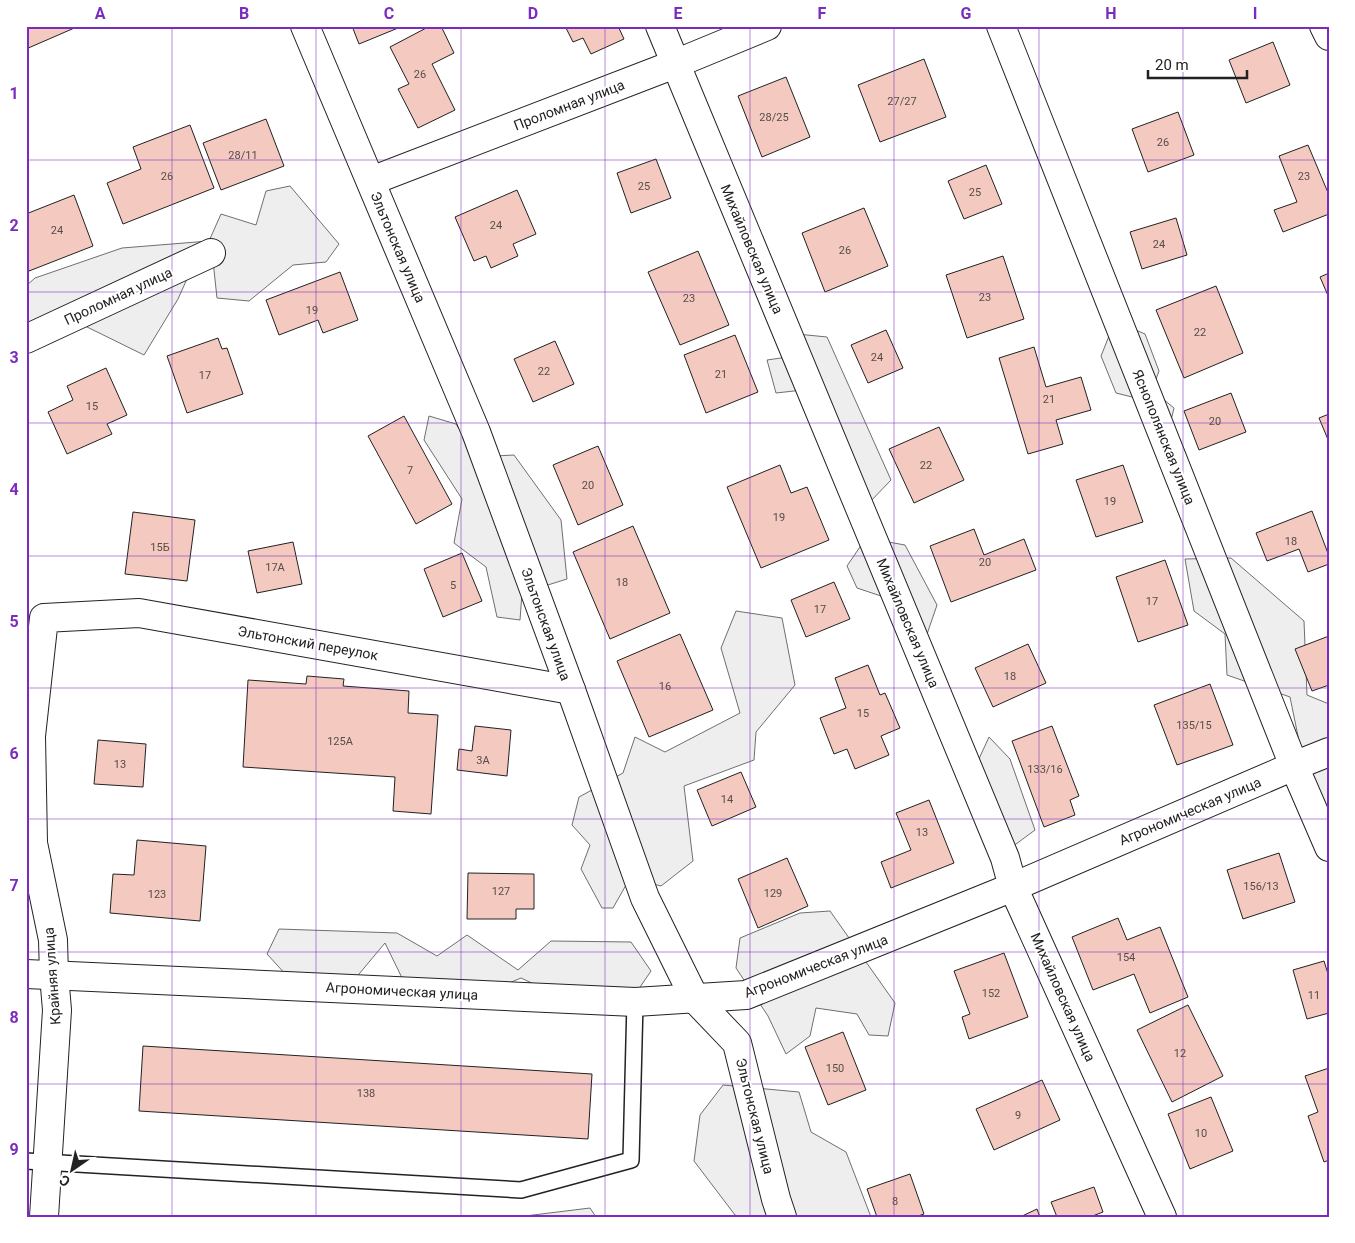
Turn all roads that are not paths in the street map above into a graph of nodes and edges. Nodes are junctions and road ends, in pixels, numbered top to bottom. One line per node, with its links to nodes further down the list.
1 (305, 26): 8 (street, Эльтонская улица)
2 (660, 26): 7 (street, Михайловская улица)
3 (766, 26): 7 (street, Проломная улица)
4 (1001, 26): 14 (street, Яснополянская улица)
5 (1324, 26): 6 (street)
6 (1329, 36)
7 (676, 64): 8 (street, Проломная улица); 16 (street, Михайловская улица)
8 (371, 181): 12 (street, Эльтонская улица)
9 (211, 253): 10 (street, Проломная улица)
10 (26, 340)
11 (44, 618): 12 (street, Эльтонский переулок); 18 (street, Крайняя улица)
12 (571, 690): 19 (street, Эльтонская улица)
13 (1329, 752): 14 (street, Агрономическая улица)
14 (1294, 766): 15 (street, Яснополянская улица); 16 (street, Агрономическая улица)
15 (1329, 847)
16 (1013, 887): 19 (street, Агрономическая улица); 24 (street, Михайловская улица)
17 (26, 974): 18 (street, Агрономическая улица)
18 (54, 975): 20 (street, Агрономическая улица); 21 (street, Крайняя улица)
19 (695, 998): 20 (street, Агрономическая улица); 23 (street, Эльтонская улица)
20 (634, 1002): 21 (lane)
21 (37, 1162): 22 (street, Крайняя улица)
22 (44, 1217)
23 (782, 1217)
24 (1162, 1217)

